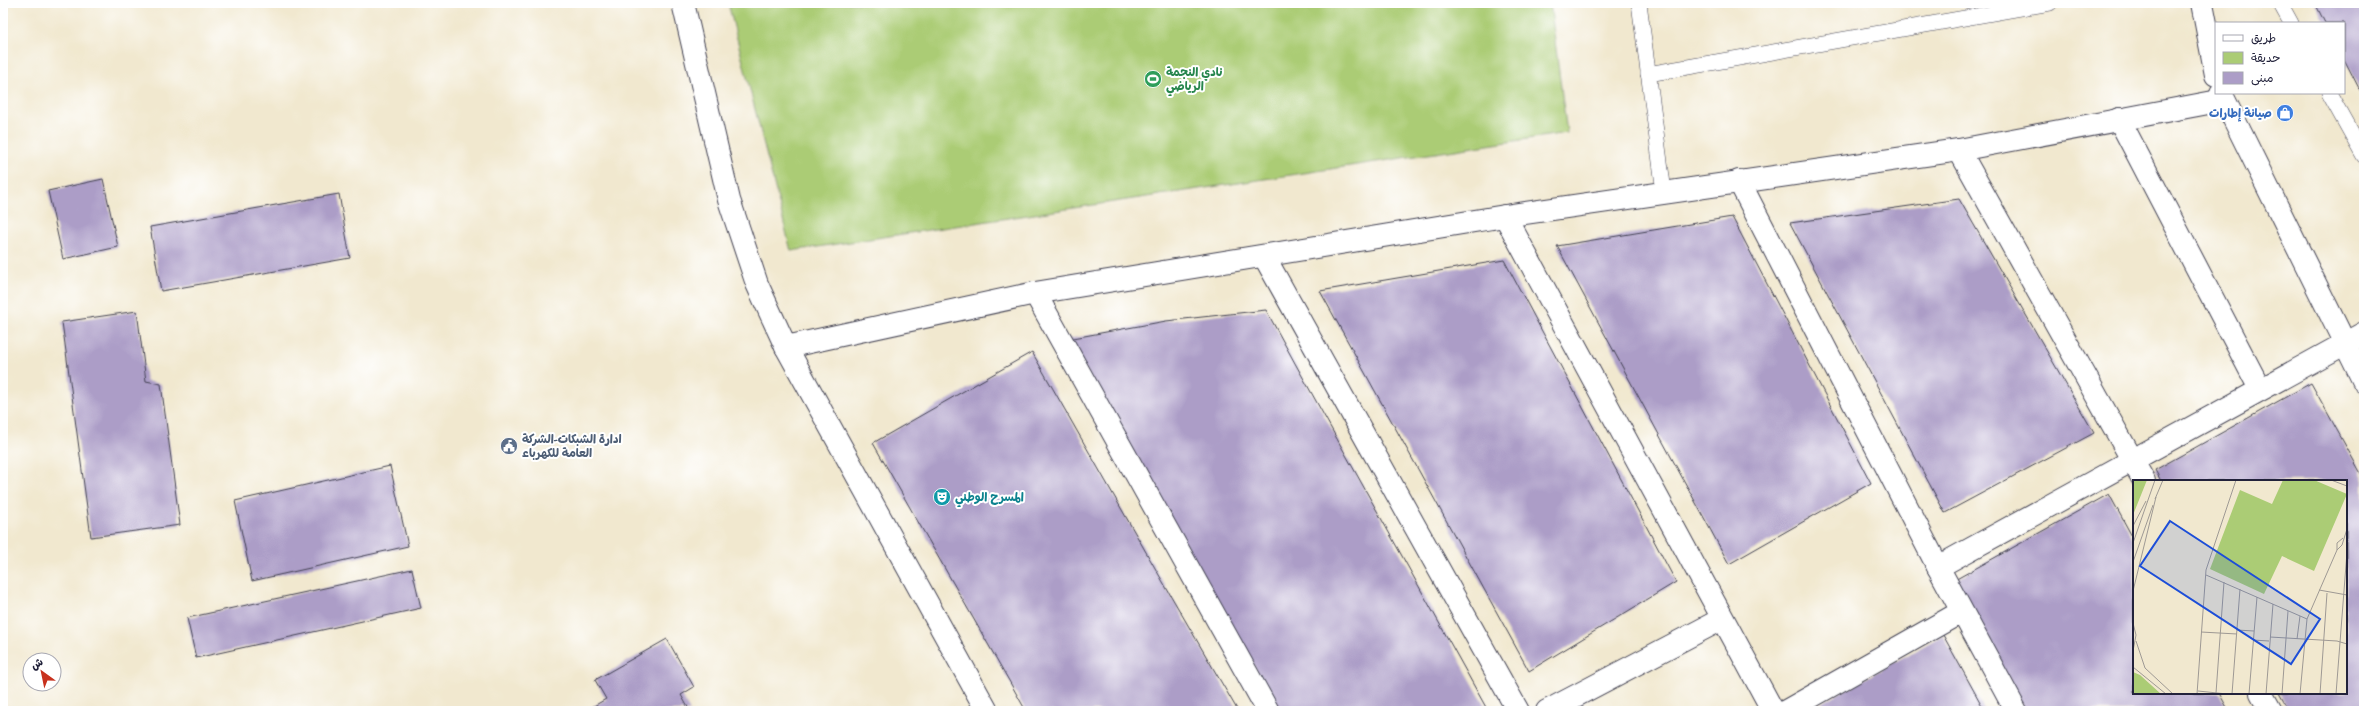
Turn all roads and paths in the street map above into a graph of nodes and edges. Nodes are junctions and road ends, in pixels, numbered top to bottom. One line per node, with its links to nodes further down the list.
1 (683, 3): 21 (street)
2 (1639, 3): 8 (lane)
3 (2050, 3): 8 (lane)
4 (2202, 3): 7 (street)
5 (2280, 3): 6 (lane)
6 (2290, 22)
7 (2215, 71)
8 (1648, 74): 15 (lane)
9 (2330, 94): 13 (lane)
10 (2222, 97): 11 (street); 20 (street)
11 (2119, 120): 12 (street); 23 (street)
12 (1959, 150): 14 (street); 24 (street)
13 (2364, 156)
14 (1739, 180): 15 (street); 26 (street)
15 (1664, 192): 16 (street)
16 (1505, 216): 17 (street); 28 (street)
17 (1264, 256): 18 (street); 32 (street)
18 (1035, 293): 21 (street); 31 (street)
19 (2364, 332): 20 (street)
20 (2344, 344): 22 (street); 23 (street)
21 (786, 347): 30 (street)
22 (2364, 382)
23 (2260, 389): 24 (street)
24 (2132, 461): 25 (street); 26 (street)
25 (2143, 480)
26 (1938, 567): 27 (street)
27 (1961, 612): 35 (street); 36 (street)
28 (1722, 619): 33 (street); 34 (street)
29 (2262, 694): 37 (street)
30 (987, 711)
31 (1268, 711)
32 (1518, 711)
33 (1547, 711)
34 (1773, 711)
35 (1786, 711)
36 (2016, 711)
37 (2271, 711)

